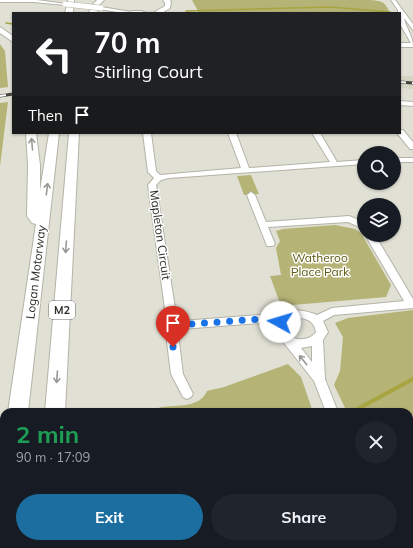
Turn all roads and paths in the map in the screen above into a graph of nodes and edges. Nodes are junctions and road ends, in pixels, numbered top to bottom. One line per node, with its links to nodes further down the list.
1 (84, 0): 12 (highway)
2 (166, 0): 16 (highway)
3 (389, 0): 8 (street)
4 (393, 0): 8 (street)
5 (0, 2): 6 (street)
6 (68, 2): 7 (street, bridge); 11 (highway)
7 (101, 4): 9 (street); 13 (highway)
8 (396, 5): 10 (street)
9 (112, 10): 14 (street); 15 (street)
10 (400, 11)
11 (69, 12)
12 (82, 12)
13 (93, 12)
14 (119, 12)
15 (126, 12)
16 (159, 12)
17 (401, 12): 19 (street)
18 (401, 17): 22 (street)
19 (413, 28)
20 (0, 29): 21 (highway)
21 (12, 39)
22 (413, 44): 23 (street)
23 (401, 45)
24 (401, 103): 25 (street)
25 (413, 104)
26 (401, 133): 34 (street)
27 (31, 134): 45 (highway, one-way to 27)
28 (54, 134): 45 (highway, Logan Motorway / M2, one-way to 28)
29 (74, 134): 42 (highway, M2)
30 (83, 134): 42 (highway)
31 (147, 134): 40 (street)
32 (232, 134): 39 (street)
33 (317, 134): 38 (street)
34 (413, 147)
35 (401, 160): 36 (street)
36 (413, 160)
37 (357, 162): 38 (street, Mapleton Circuit)
38 (335, 164): 39 (street, Mapleton Circuit)
39 (246, 170): 40 (street, Mapleton Circuit)
40 (158, 178): 50 (street, Mapleton Circuit)
41 (251, 195): 44 (street)
42 (69, 208): 57 (highway, M2, one-way to 57)
43 (357, 222): 44 (street)
44 (263, 225): 47 (street)
45 (41, 227): 56 (highway, Logan Motorway / M2)
46 (374, 242): 48 (street)
47 (270, 244)
48 (412, 304): 49 (street)
49 (316, 320): 51 (street); 53 (street)
50 (178, 325): 51 (street); 55 (street)
51 (278, 326): 52 (street)
52 (288, 340): 53 (street); 54 (street, one-way to 52)
53 (317, 340): 54 (street)
54 (319, 379): 58 (street)
55 (187, 394)
56 (18, 408)
57 (55, 408)
58 (330, 408)

